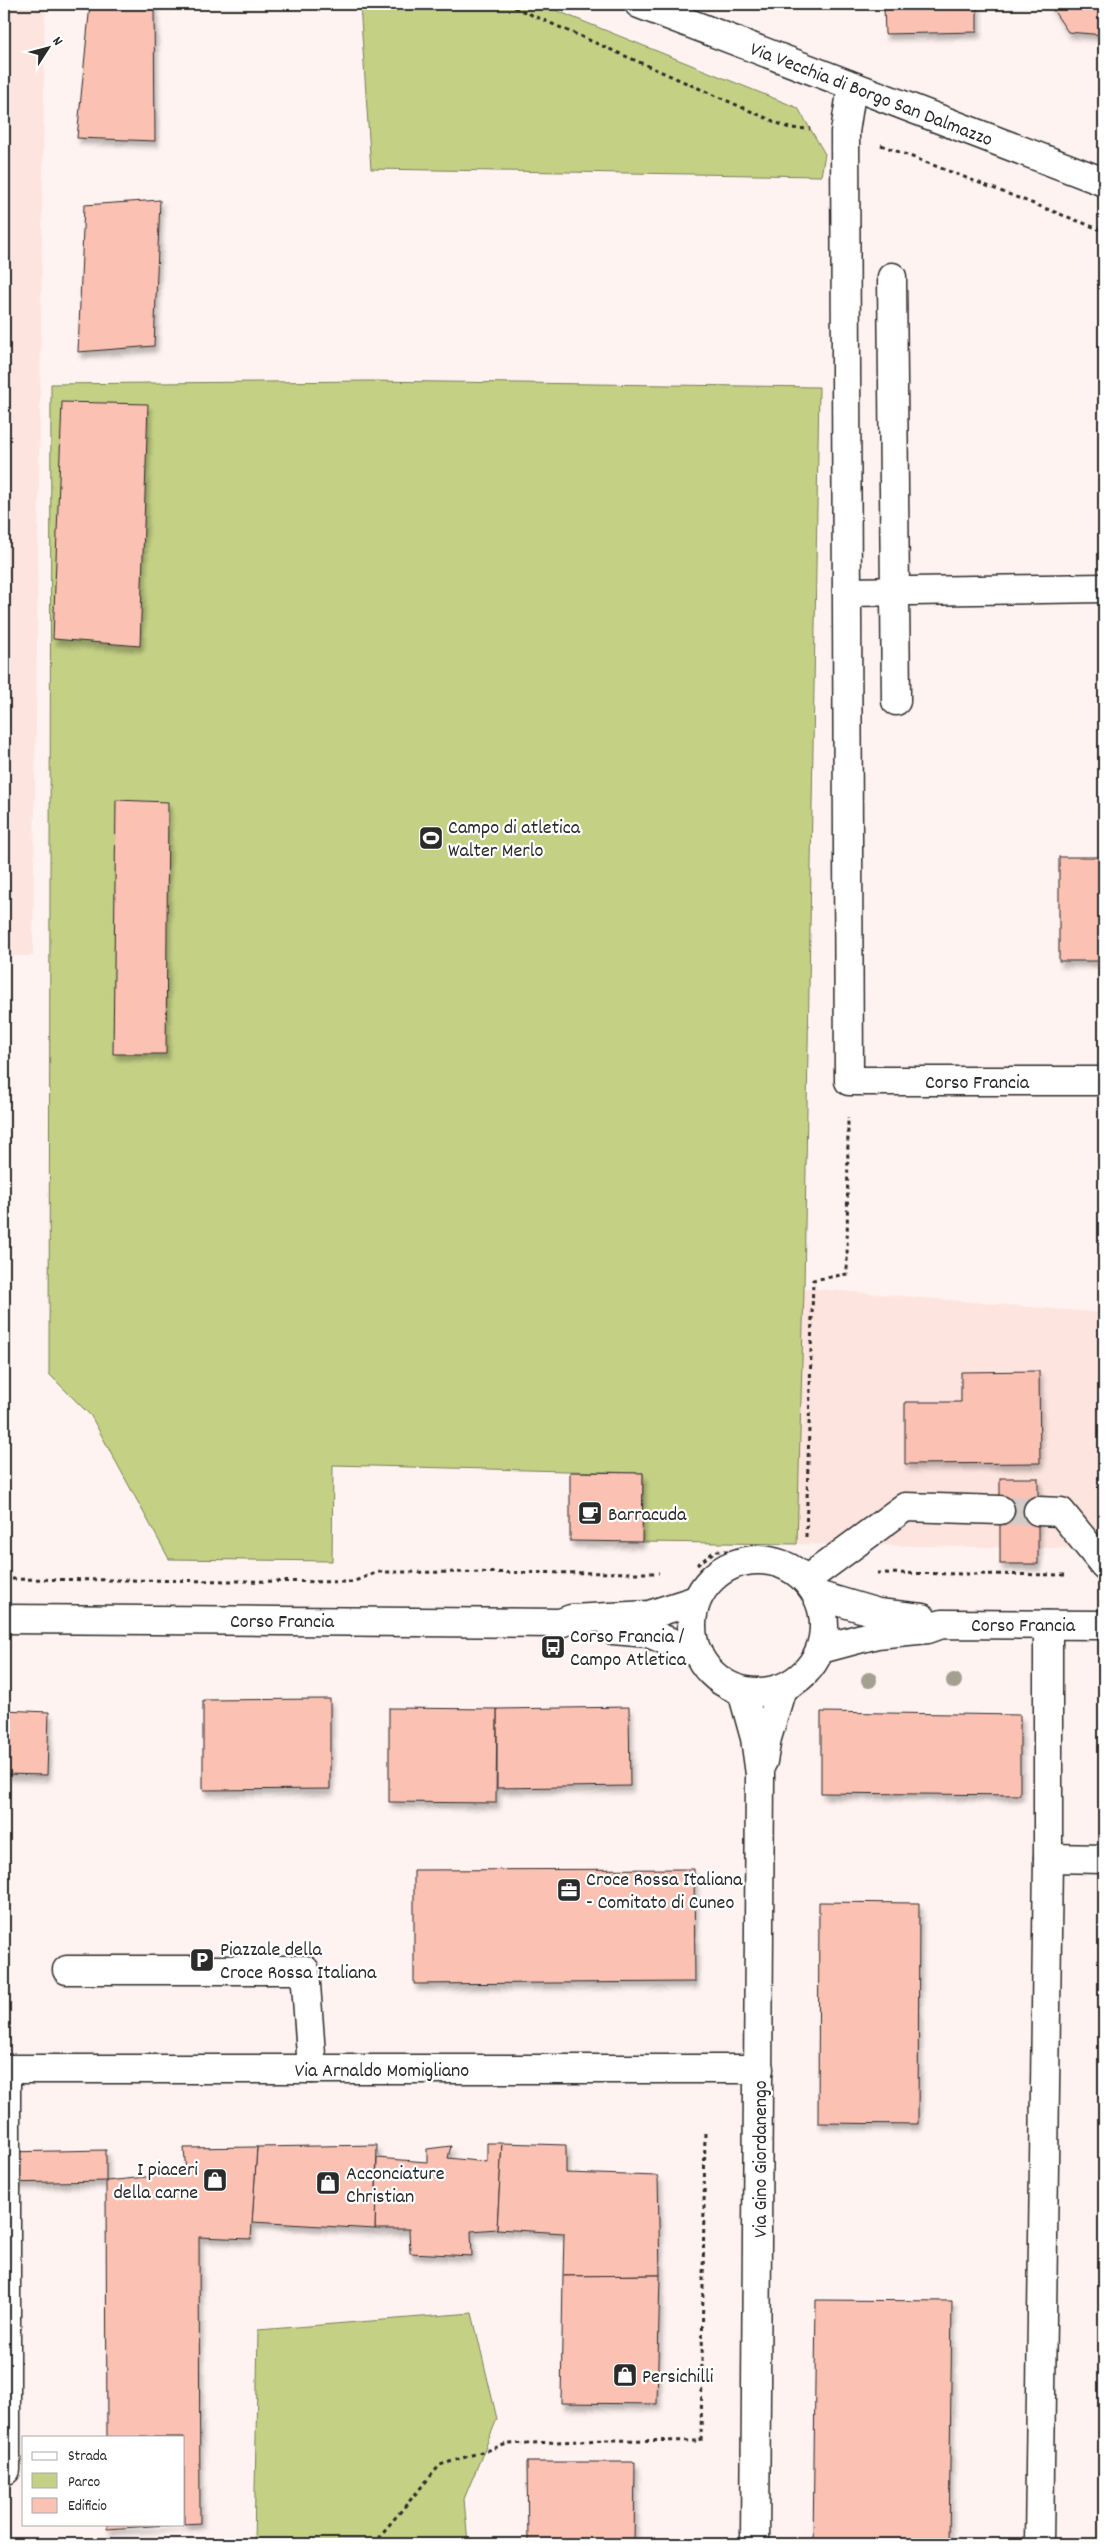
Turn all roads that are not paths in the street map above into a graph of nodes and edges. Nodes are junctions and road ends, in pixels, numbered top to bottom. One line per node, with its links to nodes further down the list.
1 (639, 4): 2 (street, Via Vecchia di Borgo San Dalmazzo)
2 (852, 86): 3 (street, Via Vecchia di Borgo San Dalmazzo); 5 (street)
3 (1104, 182)
4 (892, 278): 6 (street)
5 (847, 592): 6 (street); 9 (street, Corso Francia)
6 (895, 592): 7 (street); 8 (street)
7 (1097, 595)
8 (896, 701)
9 (1104, 1081)
10 (1000, 1510): 13 (street)
11 (1038, 1511): 12 (street)
12 (1104, 1565)
13 (811, 1587): 14 (street); 17 (street, Corso Francia); 20 (street)
14 (696, 1600): 16 (street, Corso Francia); 21 (street)
15 (4, 1619): 16 (street, Corso Francia)
16 (560, 1622): 21 (street, Corso Francia)
17 (942, 1624): 18 (street, Corso Francia); 20 (street, Corso Francia)
18 (1048, 1625): 19 (street, Corso Francia); 25 (street)
19 (1104, 1625)
20 (820, 1649): 22 (street)
21 (698, 1653): 23 (street)
22 (782, 1688): 23 (street); 24 (street, Via Gino Giordanengo)
23 (742, 1691): 24 (street, Via Gino Giordanengo)
24 (760, 1774): 30 (street, Via Gino Giordanengo)
25 (1048, 1858): 26 (street); 33 (street)
26 (1104, 1859)
27 (67, 1970): 29 (street)
28 (5, 2069): 29 (street, Via Arnaldo Momigliano); 31 (street)
29 (312, 2069): 30 (street, Via Arnaldo Momigliano)
30 (759, 2069): 32 (street, Via Gino Giordanengo)
31 (6, 2470)
32 (756, 2544)
33 (1039, 2544)

